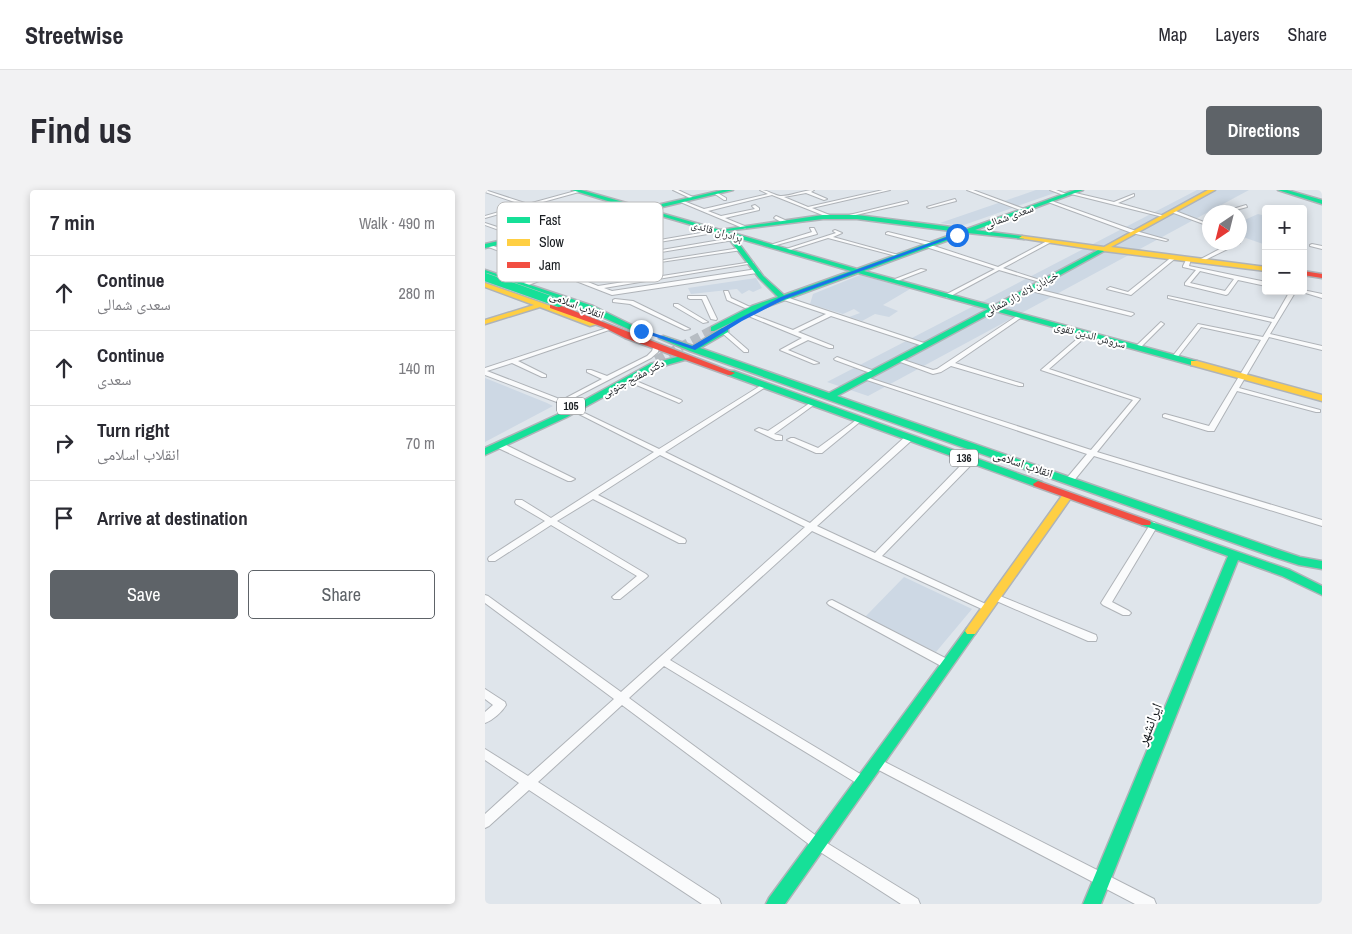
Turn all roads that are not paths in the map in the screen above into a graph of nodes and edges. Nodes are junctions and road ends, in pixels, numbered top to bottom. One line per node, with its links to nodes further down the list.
1 (577, 190): 29 (street); 30 (main road, برادران قائدی)
2 (675, 190): 20 (street)
3 (762, 190): 15 (street)
4 (796, 190): 12 (street)
5 (812, 190): 12 (street)
6 (887, 190): 17 (street)
7 (969, 190): 41 (street)
8 (1212, 190): 43 (main road, خیابان لاله زار شمالی)
9 (1281, 190): 32 (main road)
10 (485, 191): 28 (street)
11 (856, 191): 17 (street)
12 (804, 192): 23 (street); 27 (street)
13 (1073, 193): 19 (main road, سعدی شمالی); 35 (street)
14 (724, 194): 20 (main road)
15 (772, 194): 21 (street); 27 (street)
16 (840, 194): 22 (street)
17 (866, 195): 22 (street)
18 (1133, 195): 35 (street)
19 (1051, 196): 41 (main road, سعدی شمالی); 58 (street)
20 (693, 198): 25 (main road)
21 (757, 198): 26 (street); 33 (street)
22 (851, 198): 40 (street)
23 (825, 200)
24 (955, 200): 39 (street)
25 (680, 201): 36 (main road); 42 (street)
26 (762, 201)
27 (782, 201): 34 (street); 34 (street)
28 (518, 202)
29 (537, 202)
30 (617, 202)
31 (907, 202): 45 (street)
32 (1322, 202)
33 (729, 204): 38 (street); 42 (street)
34 (797, 204): 40 (street)
35 (1114, 204): 43 (street)
36 (663, 205)
37 (754, 206): 47 (street)
38 (735, 207)
39 (929, 207)
40 (808, 208): 46 (street)
41 (1025, 210): 56 (main road, سعدی شمالی)
42 (703, 211): 47 (street)
43 (1168, 214): 49 (street); 58 (main road, خیابان لاله زار شمالی)
44 (663, 216): 60 (main road, برادران قائدی)
45 (847, 216): 46 (main road); 56 (main road)
46 (830, 217): 53 (main road)
47 (720, 218): 53 (street)
48 (1202, 218): 49 (street)
49 (1196, 220): 50 (street)
50 (1202, 222)
51 (485, 224): 52 (street)
52 (497, 228): 57 (street)
53 (745, 228): 60 (main road)
54 (813, 229): 67 (street)
55 (835, 231): 61 (street)
56 (969, 231): 63 (main road); 65 (main road, سعدی شمالی)
57 (485, 232)
58 (1134, 232): 62 (street); 68 (main road, خیابان لاله زار شمالی)
59 (888, 233): 65 (street)
60 (726, 235): 64 (street); 67 (main road, برادران قائدی); 70 (street); 71 (main road)
61 (828, 237): 72 (street); 74 (street)
62 (1166, 240)
63 (1051, 241): 68 (main road); 79 (street)
64 (663, 243)
65 (930, 245): 74 (main road, سعدی شمالی); 79 (street)
66 (1312, 245): 69 (street)
67 (769, 246): 72 (main road, برادران قائدی)
68 (1105, 248): 75 (main road); 98 (main road, خیابان لاله زار شمالی)
69 (1322, 248)
70 (663, 249)
71 (740, 249): 76 (street); 78 (main road)
72 (785, 250): 82 (main road, برادران قائدی)
73 (1225, 250): 77 (street)
74 (900, 256): 82 (main road, سعدی شمالی)
75 (1175, 257): 77 (main road); 105 (street)
76 (663, 258)
77 (1200, 265): 80 (main road); 88 (street); 88 (street)
78 (755, 267): 89 (street); 99 (street); 112 (main road)
79 (999, 269): 98 (street); 109 (street)
80 (1262, 269)
81 (923, 270): 90 (street)
82 (858, 271): 90 (main road, سروش الدین تقوی); 112 (main road, سعدی شمالی)
83 (485, 272): 85 (main road, انقلاب اسلامی)
84 (1307, 274): 86 (main road)
85 (497, 276)
86 (1322, 276)
87 (485, 277): 91 (main road, 136, bridge)
88 (1237, 278): 100 (street)
89 (663, 279)
90 (893, 281): 109 (main road, سروش الدین تقوی)
91 (497, 282)
92 (498, 282): 115 (main road, 136, bridge)
93 (504, 282): 101 (main road)
94 (514, 282): 102 (main road, انقلاب اسلامی)
95 (531, 282): 102 (street)
96 (585, 282): 103 (street)
97 (637, 282): 103 (street)
98 (1041, 282): 104 (main road, خیابان لاله زار شمالی)
99 (682, 283): 103 (street); 128 (street)
100 (1262, 283)
101 (487, 284): 115 (main road, 136); 116 (main road, انقلاب اسلامی)
102 (523, 285): 131 (main road, انقلاب اسلامی)
103 (598, 287)
104 (1029, 289): 118 (main road, خیابان لاله زار شمالی); 123 (street)
105 (1110, 289)
106 (726, 292): 120 (street)
107 (1307, 292): 110 (street)
108 (1291, 295): 126 (street)
109 (947, 296): 118 (main road, سروش الدین تقوی)
110 (1322, 296)
111 (1170, 297): 126 (street)
112 (783, 298): 113 (main road); 120 (main road); 122 (street); 128 (main road, سعدی شمالی)
113 (769, 301)
114 (615, 302): 130 (street)
115 (556, 304): 131 (main road, انقلاب اسلامی / 136); 134 (main road, انقلاب اسلامی / 136)
116 (541, 305): 125 (main road); 129 (main road, انقلاب اسلامی)
117 (676, 305): 121 (street)
118 (993, 308): 124 (main road, سروش الدین تقوی); 138 (main road, خیابان لاله زار شمالی)
119 (697, 310): 121 (street)
120 (748, 311): 128 (main road); 132 (street)
121 (688, 312): 128 (street)
122 (830, 314): 132 (street); 138 (street)
123 (1131, 314)
124 (1020, 316): 133 (main road, سروش الدین تقوی); 150 (street)
125 (485, 322)
126 (1275, 322): 135 (street)
127 (1161, 324): 140 (street)
128 (714, 325): 142 (street); 143 (main road)
129 (609, 329): 134 (main road, انقلاب اسلامی); 148 (street)
130 (687, 329)
131 (641, 331): 143 (main road, انقلاب اسلامی / 136)
132 (793, 332): 136 (street)
133 (1086, 334): 140 (main road, سروش الدین تقوی); 161 (street)
134 (628, 336): 137 (main road, انقلاب اسلامی / 136)
135 (1265, 337): 141 (street); 144 (street); 155 (street)
136 (807, 338): 139 (street); 149 (street)
137 (656, 346): 143 (main road, انقلاب اسلامی / 136); 156 (street)
138 (925, 346): 147 (main road, خیابان لاله زار شمالی)
139 (831, 347)
140 (1137, 348): 144 (main road, سروش الدین تقوی)
141 (1322, 348)
142 (746, 350)
143 (691, 353): 157 (main road, دکتر مفتح جنوبی); 158 (main road, انقلاب اسلامی / 136); 162 (main road, انقلاب اسلامی / 136)
144 (1173, 358): 155 (main road, سروش الدین تقوی)
145 (837, 359): 153 (street)
146 (656, 360): 175 (main road, دکتر مفتح جنوبی / 105)
147 (897, 360): 150 (street); 153 (main road, خیابان لاله زار شمالی)
148 (513, 361): 151 (street); 154 (street)
149 (816, 363)
150 (951, 364): 159 (street)
151 (485, 372): 156 (street)
152 (589, 372): 156 (street)
153 (869, 375): 162 (main road, خیابان لاله زار شمالی); 178 (street)
154 (544, 376)
155 (1243, 376): 160 (street); 163 (main road, سروش الدین تقوی)
156 (608, 379)
157 (629, 380): 164 (street); 166 (main road, دکتر مفتح جنوبی)
158 (765, 385): 165 (main road, انقلاب اسلامی / 136); 177 (street)
159 (1021, 385)
160 (1235, 388): 167 (street); 168 (street)
161 (1123, 394): 178 (street)
162 (829, 397): 181 (main road, انقلاب اسلامی / 136)
163 (1322, 398)
164 (679, 401)
165 (813, 403): 169 (main road, انقلاب اسلامی / 136); 171 (street)
166 (575, 410): 175 (main road, دکتر مفتح جنوبی); 177 (street)
167 (1318, 411)
168 (1165, 416)
169 (859, 420): 173 (main road, انقلاب اسلامی / 136); 174 (street)
170 (759, 430): 171 (street)
171 (769, 434): 172 (street)
172 (779, 438)
173 (909, 438): 179 (main road, انقلاب اسلامی / 136); 188 (street)
174 (791, 440)
175 (499, 445): 176 (main road, دکتر مفتح جنوبی / 105); 180 (street)
176 (485, 452)
177 (661, 452): 182 (street); 188 (street)
178 (1092, 453): 181 (street); 186 (street)
179 (971, 460): 183 (main road, انقلاب اسلامی / 136); 191 (street)
180 (571, 479)
181 (1069, 481): 193 (main road, انقلاب اسلامی / 136)
182 (592, 495): 185 (street); 189 (street)
183 (1068, 495): 187 (main road, انقلاب اسلامی / 136); 196 (main road)
184 (519, 502): 185 (street)
185 (551, 521): 192 (street); 195 (street)
186 (1322, 523)
187 (1154, 526): 190 (main road, انقلاب اسلامی / 136); 200 (street)
188 (811, 527): 191 (street); 202 (street)
189 (682, 540)
190 (1235, 554): 194 (main road, انقلاب اسلامی / 136); 213 (main road, ایرانشهر)
191 (876, 557): 199 (street)
192 (492, 559)
193 (1322, 565)
194 (1322, 591)
195 (617, 597)
196 (995, 597): 199 (main road); 201 (street)
197 (485, 598): 205 (street)
198 (832, 603): 203 (street)
199 (987, 608): 203 (main road)
200 (1126, 613)
201 (1092, 638)
202 (663, 661): 205 (street); 210 (street)
203 (947, 664): 208 (main road)
204 (485, 693): 206 (street)
205 (621, 699): 209 (street); 212 (street)
206 (485, 718)
207 (485, 754): 209 (street)
208 (877, 762): 210 (main road); 213 (street)
209 (529, 782): 211 (street); 214 (street)
210 (863, 782): 212 (main road)
211 (485, 822)
212 (818, 844): 215 (main road); 216 (street)
213 (1102, 880): 217 (main road, ایرانشهر); 218 (street)
214 (713, 904)
215 (775, 904)
216 (913, 904)
217 (1092, 904)
218 (1149, 904)

